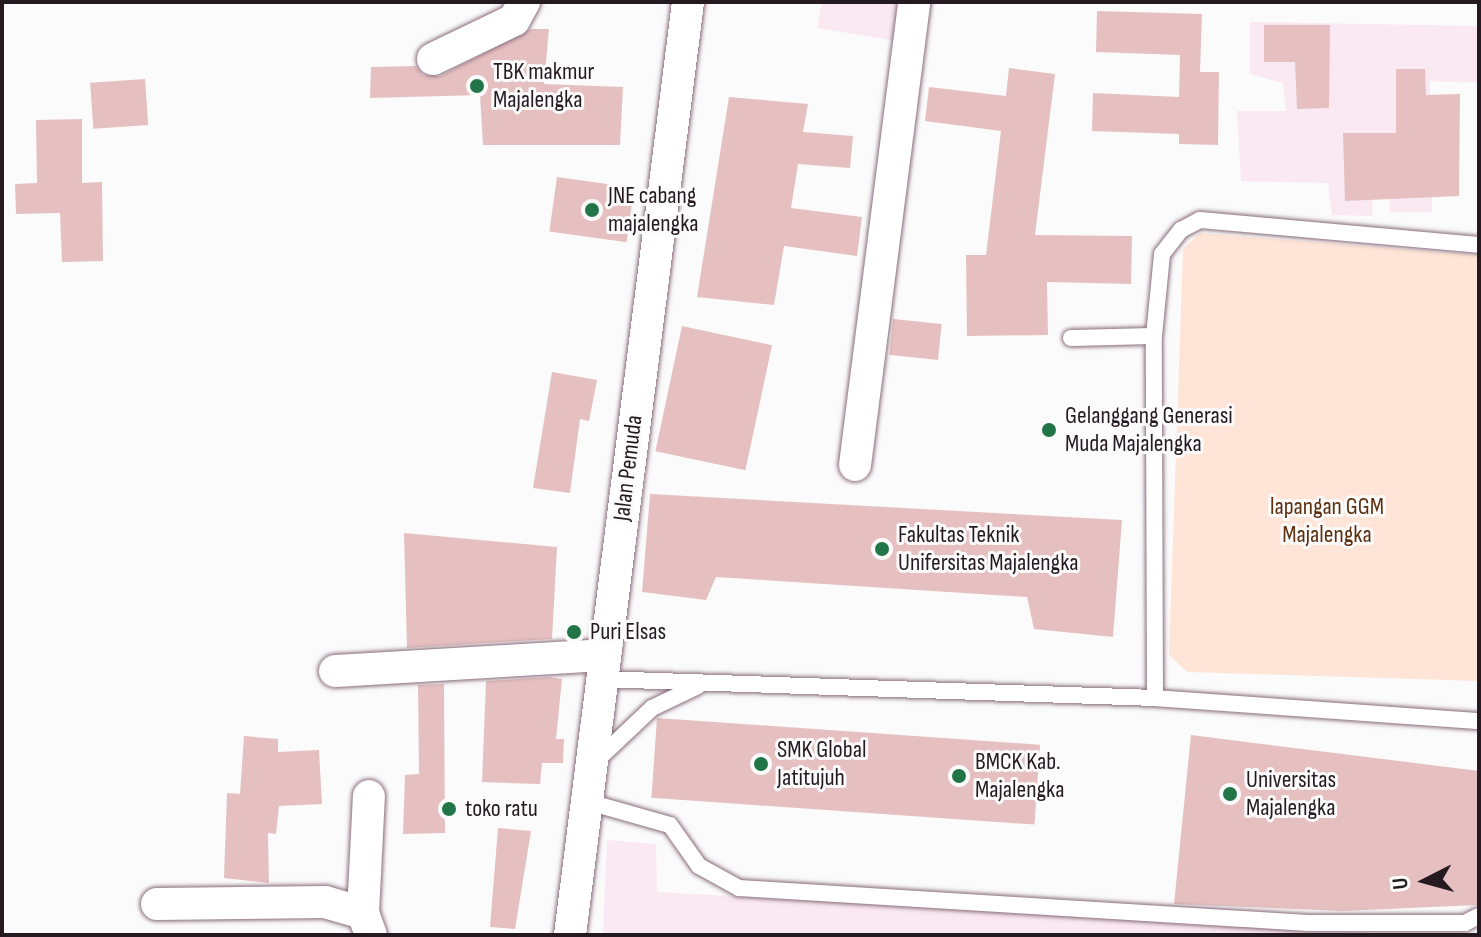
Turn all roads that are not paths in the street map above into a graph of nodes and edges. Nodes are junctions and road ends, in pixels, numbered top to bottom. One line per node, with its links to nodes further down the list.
1 (524, 2): 4 (street)
2 (688, 2): 9 (street, Jalan Pemuda)
3 (914, 2): 8 (street)
4 (433, 59)
5 (1479, 245): 6 (lane)
6 (1154, 336): 7 (lane); 12 (lane)
7 (1071, 338)
8 (855, 465)
9 (602, 667): 10 (street); 11 (lane); 14 (street, Jalan Pemuda)
10 (335, 671)
11 (700, 685): 12 (lane); 14 (lane)
12 (1155, 698): 13 (lane)
13 (1479, 721)
14 (589, 768): 16 (street, Jalan Pemuda)
15 (369, 796): 19 (street)
16 (585, 801): 18 (lane); 20 (street, Jalan Pemuda)
17 (157, 904): 19 (street)
18 (1479, 916)
19 (367, 924)
20 (570, 935)

